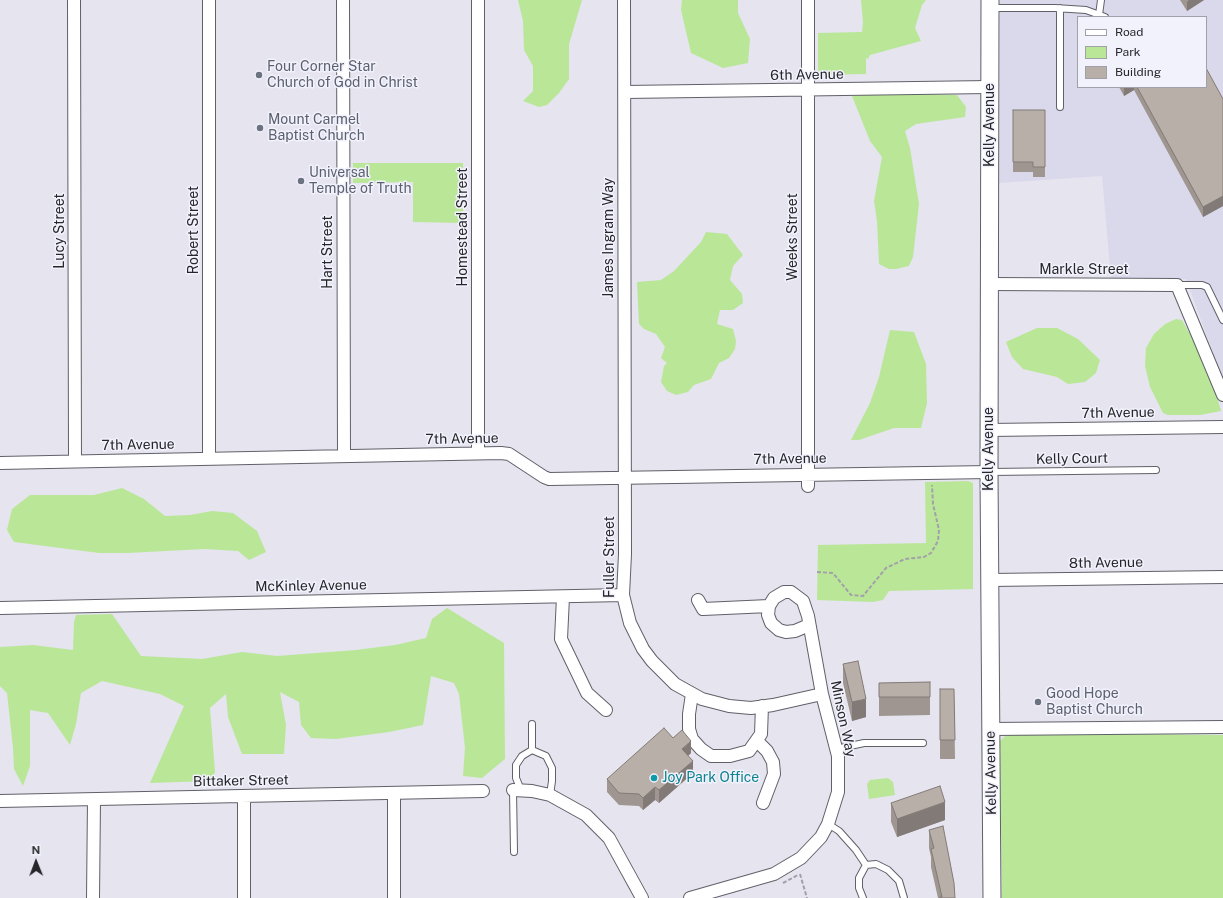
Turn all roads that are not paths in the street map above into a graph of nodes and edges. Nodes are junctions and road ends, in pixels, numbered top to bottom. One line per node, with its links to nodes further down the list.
1 (74, 0): 25 (street, Lucy Street)
2 (209, 0): 24 (street, Robert Street)
3 (343, 0): 23 (street, Hart Street)
4 (478, 0): 22 (street, Homestead Street)
5 (624, 0): 13 (street, James Ingram Way)
6 (808, 0): 12 (street, Weeks Street)
7 (1101, 0): 10 (lane)
8 (990, 4): 9 (lane); 11 (main road, Kelly Avenue)
9 (1060, 8): 10 (lane); 14 (lane)
10 (1102, 16)
11 (990, 88): 12 (street, 6th Avenue); 15 (main road, Kelly Avenue)
12 (809, 90): 13 (street, 6th Avenue); 30 (street, Weeks Street)
13 (625, 92): 29 (street, James Ingram Way)
14 (1060, 107)
15 (990, 284): 16 (street, Markle Street); 21 (main road, Kelly Avenue)
16 (1177, 285): 17 (lane); 19 (street)
17 (1221, 311): 18 (lane)
18 (1223, 320)
19 (1223, 395)
20 (1223, 427): 21 (street, 7th Avenue)
21 (989, 430): 28 (main road, Kelly Avenue)
22 (478, 453): 23 (street, 7th Avenue); 29 (street, 7th Avenue)
23 (344, 456): 24 (street, 7th Avenue)
24 (209, 459): 25 (street, 7th Avenue)
25 (76, 461): 26 (street, 7th Avenue)
26 (0, 462)
27 (1156, 470): 28 (lane, Kelly Court)
28 (989, 472): 30 (street, 7th Avenue); 32 (main road, Kelly Avenue)
29 (625, 477): 30 (street, 7th Avenue); 33 (street, Fuller Street)
30 (808, 480)
31 (1223, 577): 32 (street, 8th Avenue)
32 (990, 580): 45 (main road, Kelly Avenue)
33 (623, 596): 34 (street, McKinley Avenue); 39 (street, Fuller Street)
34 (563, 597): 37 (street, McKinley Avenue); 42 (street)
35 (698, 600): 36 (street)
36 (769, 606): 38 (street); 38 (street, Minson Way)
37 (0, 608)
38 (809, 624): 40 (street, Minson Way)
39 (692, 694): 41 (street, Fuller Street); 46 (street)
40 (822, 694): 41 (street, Fuller Street); 48 (street, Minson Way)
41 (762, 706): 46 (street)
42 (606, 710)
43 (532, 724): 49 (lane)
44 (1223, 727): 45 (street)
45 (991, 729): 68 (main road, Kelly Avenue)
46 (757, 742): 57 (street)
47 (923, 743): 48 (lane)
48 (836, 749): 58 (street, Minson Way)
49 (532, 750): 50 (lane); 53 (lane)
50 (517, 790): 53 (street); 59 (lane)
51 (483, 791): 52 (street, Bittaker Street)
52 (394, 793): 54 (street, Bittaker Street); 63 (street)
53 (550, 795): 64 (street)
54 (244, 796): 55 (street, Bittaker Street); 62 (street)
55 (94, 800): 56 (street, Bittaker Street); 61 (street)
56 (0, 801)
57 (763, 803)
58 (828, 824): 60 (lane); 65 (street, Minson Way)
59 (514, 852)
60 (866, 865): 66 (lane); 67 (lane)
61 (93, 898)
62 (244, 898)
63 (394, 898)
64 (642, 898)
65 (690, 898)
66 (863, 898)
67 (904, 898)
68 (992, 898)

